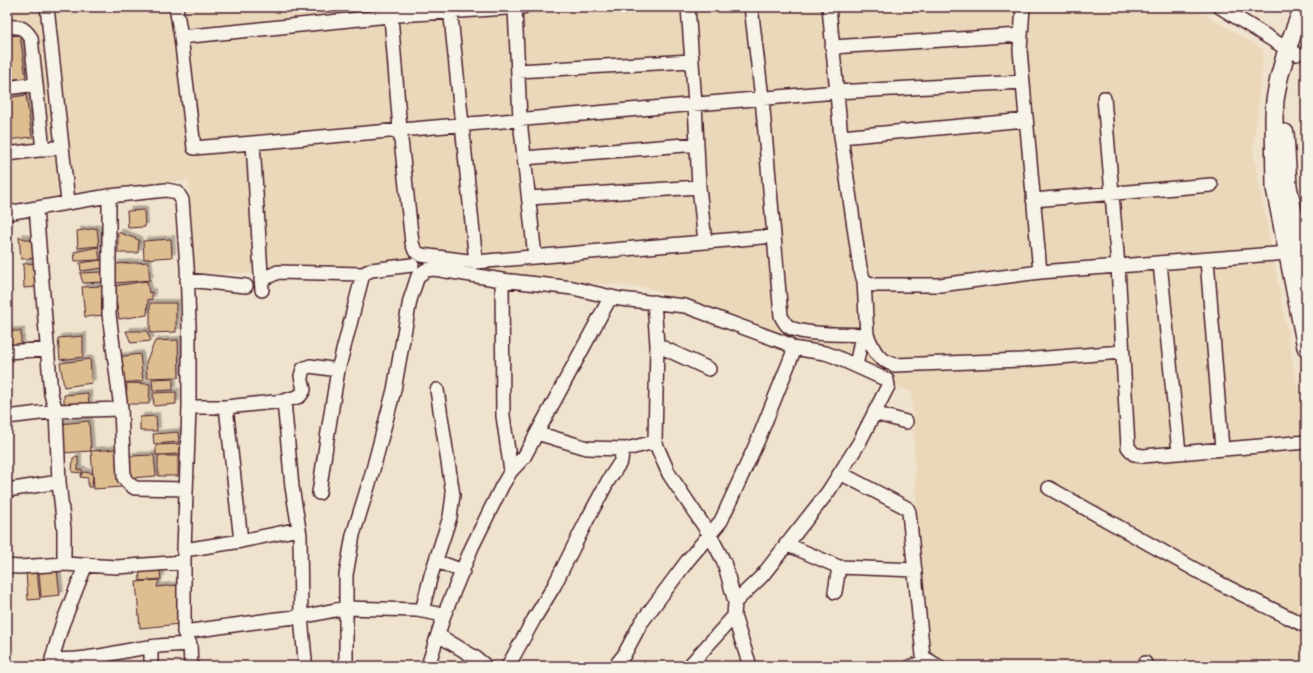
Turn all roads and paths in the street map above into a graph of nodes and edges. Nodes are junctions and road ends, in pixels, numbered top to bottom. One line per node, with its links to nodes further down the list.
1 (47, 7): 34 (street)
2 (176, 7): 15 (street)
3 (519, 7): 10 (street); 19 (street)
4 (688, 7): 18 (street)
5 (751, 7): 24 (street)
6 (829, 7): 16 (street)
7 (1023, 7): 14 (street)
8 (1220, 7): 17 (street)
9 (1303, 7): 17 (main road)
10 (451, 9): 11 (street); 29 (street)
11 (391, 16): 15 (street); 30 (street)
12 (7, 27): 21 (street)
13 (1306, 32): 17 (main road)
14 (1021, 35): 16 (street); 20 (street)
15 (181, 37): 32 (street)
16 (832, 47): 23 (street)
17 (1292, 52): 49 (main road)
18 (691, 61): 19 (street); 26 (street)
19 (518, 71): 27 (street)
20 (1023, 82): 23 (street); 28 (street)
21 (36, 84): 22 (street); 35 (street)
22 (7, 88)
23 (836, 92): 24 (street); 31 (street)
24 (762, 98): 26 (street); 47 (street)
25 (1104, 98): 40 (street)
26 (695, 104): 27 (street); 33 (street)
27 (520, 120): 29 (street); 37 (street)
28 (1026, 120): 31 (street); 43 (street)
29 (463, 125): 30 (street); 52 (street)
30 (400, 130): 32 (street); 52 (street)
31 (841, 137): 61 (street)
32 (253, 143): 57 (street)
33 (697, 144): 37 (street); 39 (street)
34 (62, 147): 35 (street); 44 (street)
35 (43, 150): 36 (street)
36 (7, 154)
37 (524, 158): 42 (street)
38 (1211, 185): 40 (street)
39 (699, 187): 42 (street); 48 (street)
40 (1112, 194): 43 (street); 55 (street)
41 (109, 196): 44 (street); 59 (street); 82 (street)
42 (529, 198): 50 (street)
43 (1033, 200): 56 (street)
44 (68, 202): 45 (street)
45 (36, 208): 46 (street); 70 (street)
46 (7, 213)
47 (774, 236): 48 (street); 65 (street)
48 (706, 242): 50 (street)
49 (1299, 255): 51 (street); 58 (main road); 69 (main road)
50 (535, 257): 52 (street)
51 (1207, 260): 53 (street); 91 (street)
52 (476, 262)
53 (1160, 263): 55 (street); 92 (street)
54 (412, 265): 57 (street)
55 (1118, 266): 56 (street); 72 (street)
56 (1040, 272): 61 (street)
57 (363, 274): 75 (street)
58 (1306, 276)
59 (187, 280): 62 (street); 80 (street)
60 (502, 280): 63 (street); 93 (street); 114 (street)
61 (864, 281): 66 (street)
62 (246, 286)
63 (610, 298): 64 (street); 87 (street)
64 (654, 302): 67 (street); 68 (street)
65 (795, 330): 66 (street); 68 (street)
66 (865, 335): 72 (street); 73 (street)
67 (658, 345): 74 (street); 88 (street)
68 (790, 346): 73 (street); 101 (street)
69 (1306, 347)
70 (48, 349): 71 (street); 83 (street)
71 (7, 352)
72 (1122, 352): 92 (street)
73 (856, 366): 77 (street)
74 (709, 369)
75 (338, 370): 79 (street); 99 (street)
76 (901, 372): 77 (street)
77 (888, 386): 84 (street)
78 (437, 390): 105 (street)
79 (284, 401): 81 (street); 100 (street)
80 (189, 407): 81 (street); 97 (street)
81 (226, 407): 102 (street)
82 (121, 409): 83 (street); 97 (street)
83 (56, 411): 85 (street); 95 (street)
84 (874, 413): 86 (street); 94 (street)
85 (7, 417)
86 (906, 422)
87 (537, 433): 90 (street); 93 (street)
88 (655, 442): 90 (street); 101 (street)
89 (1306, 442): 91 (street)
90 (623, 449): 132 (street)
91 (1222, 449): 92 (street)
92 (1179, 453)
93 (511, 471): 110 (street)
94 (840, 473): 103 (street); 111 (street)
95 (59, 482): 98 (street); 106 (street)
96 (1049, 488): 119 (street)
97 (186, 489): 104 (street)
98 (7, 490)
99 (319, 493)
100 (299, 529): 102 (street); 118 (street)
101 (710, 535): 113 (street); 133 (street)
102 (241, 541): 104 (street)
103 (786, 544): 109 (street); 113 (street)
104 (184, 556): 107 (street); 120 (street)
105 (436, 561): 110 (street); 115 (street)
106 (64, 564): 107 (street); 108 (street)
107 (86, 564): 124 (street)
108 (7, 566)
109 (839, 567): 111 (street); 112 (street)
110 (463, 570): 116 (street)
111 (914, 570): 125 (street)
112 (835, 592)
113 (735, 602): 117 (street)
114 (345, 608): 115 (street); 118 (street); 129 (street)
115 (422, 611): 116 (street)
116 (444, 615): 121 (street)
117 (734, 616): 134 (street); 135 (street)
118 (301, 617): 120 (street); 128 (street)
119 (1306, 626)
120 (184, 632): 122 (street)
121 (438, 635): 130 (street); 131 (street)
122 (190, 644): 123 (street); 127 (street)
123 (151, 647): 124 (street); 126 (street)
124 (50, 662)
125 (920, 663): 136 (street)
126 (151, 666)
127 (192, 666)
128 (304, 666)
129 (346, 666)
130 (428, 666)
131 (486, 666)
132 (508, 666)
133 (615, 666)
134 (689, 666)
135 (750, 666)
136 (938, 666)

